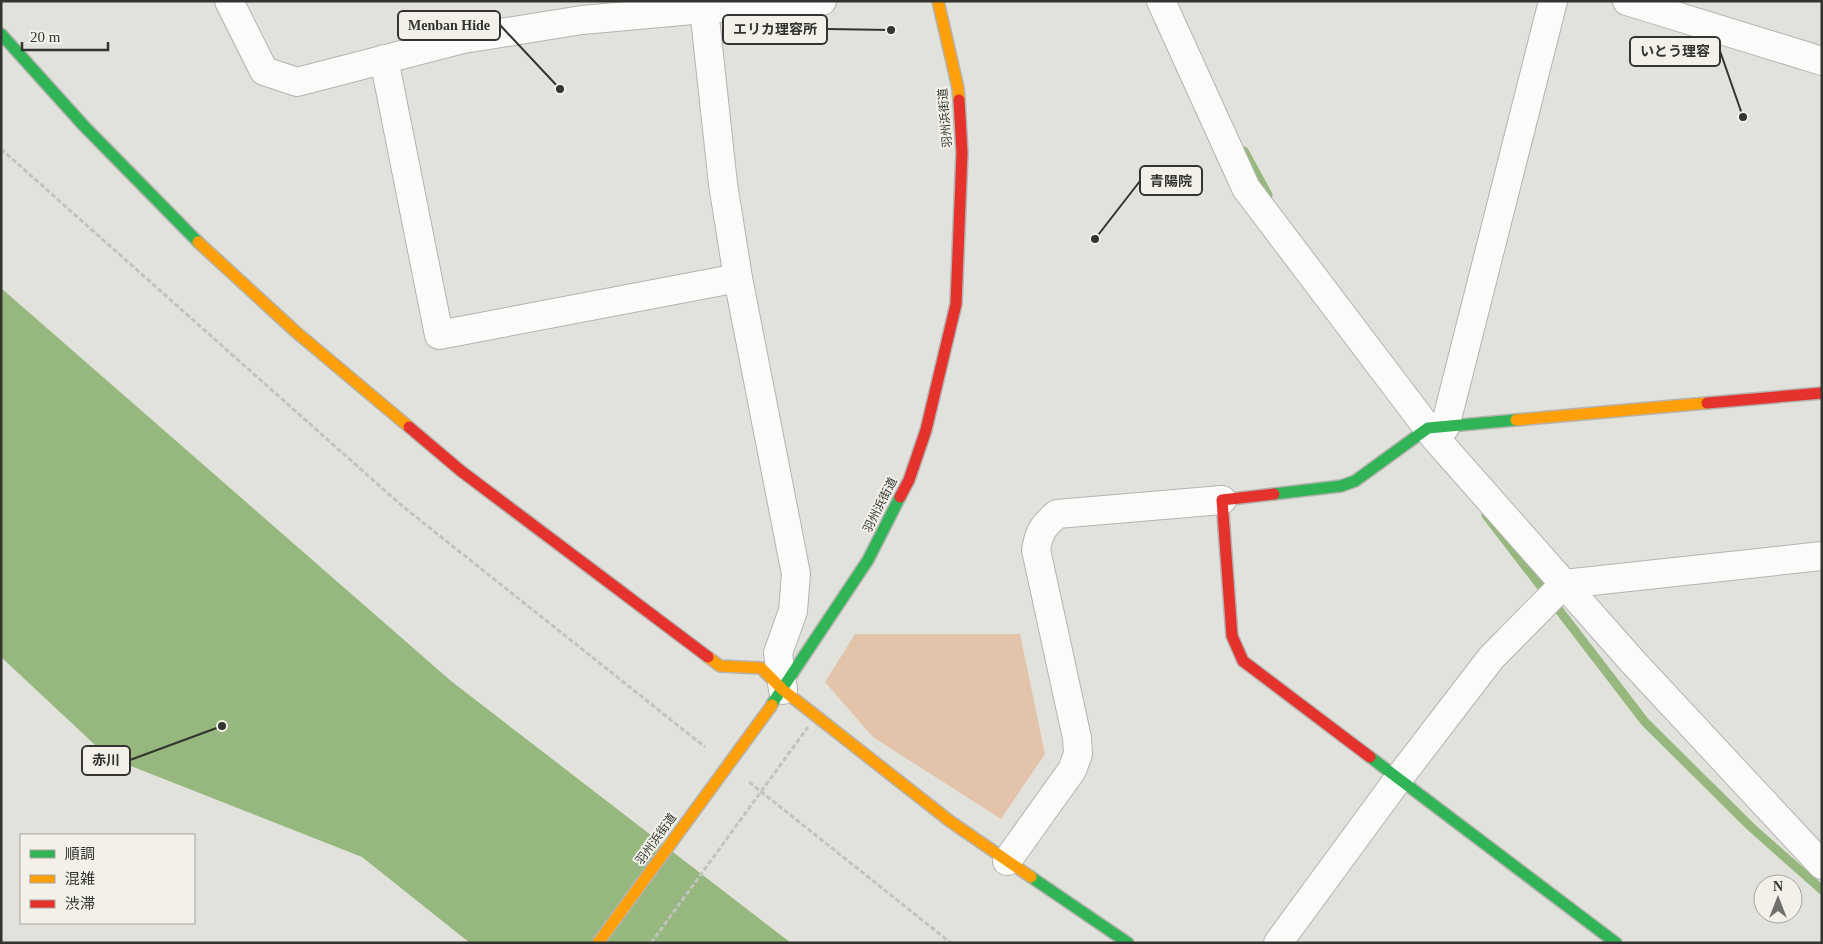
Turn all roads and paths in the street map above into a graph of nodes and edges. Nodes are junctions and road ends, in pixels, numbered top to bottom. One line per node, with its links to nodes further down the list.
1 (229, 1): 9 (street)
2 (822, 1): 7 (street)
3 (938, 1): 18 (street, 羽州浜街道)
4 (1161, 1): 14 (street)
5 (1553, 1): 14 (street)
6 (1627, 1): 10 (street)
7 (704, 9): 9 (street); 12 (street)
8 (1, 34): 18 (street)
9 (384, 59): 12 (street)
10 (1822, 60)
11 (1, 148): 20 (path)
12 (738, 278): 18 (street)
13 (1822, 393): 14 (street)
14 (1437, 428): 15 (street); 17 (street)
15 (1222, 500): 22 (street); 23 (street)
16 (1822, 556): 17 (street)
17 (1564, 584): 22 (street); 24 (street)
18 (777, 697): 23 (street); 25 (street, 羽州浜街道, bridge)
19 (808, 727): 26 (path, bridge)
20 (711, 752)
21 (742, 776): 27 (path)
22 (1399, 778): 29 (street); 30 (street)
23 (1007, 861): 28 (street)
24 (1822, 865)
25 (598, 943)
26 (651, 943)
27 (951, 943)
28 (1128, 943)
29 (1278, 943)
30 (1616, 943)

